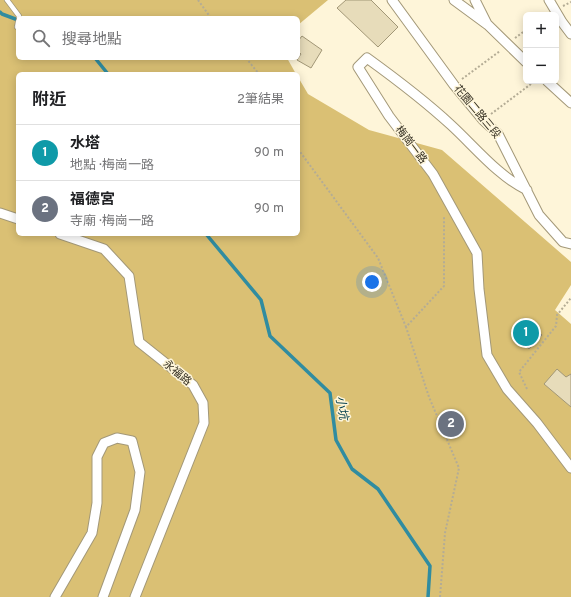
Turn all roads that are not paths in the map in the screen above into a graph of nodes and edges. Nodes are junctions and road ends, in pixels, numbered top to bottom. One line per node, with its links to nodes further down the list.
1 (7, 0): 6 (lane)
2 (392, 0): 12 (street, 花園二路三段)
3 (454, 0): 7 (street)
4 (475, 0): 7 (street)
5 (549, 0): 8 (street)
6 (19, 16)
7 (488, 25): 9 (street)
8 (571, 34)
9 (523, 59)
10 (550, 84): 11 (street)
11 (571, 103)
12 (527, 190): 16 (street, 花園二路三段); 17 (street, 梅崗一路)
13 (0, 213): 14 (street)
14 (16, 218)
15 (66, 236): 20 (street, 永福路)
16 (571, 244)
17 (571, 468)
18 (55, 597): 19 (street)
19 (103, 597)
20 (135, 597)

